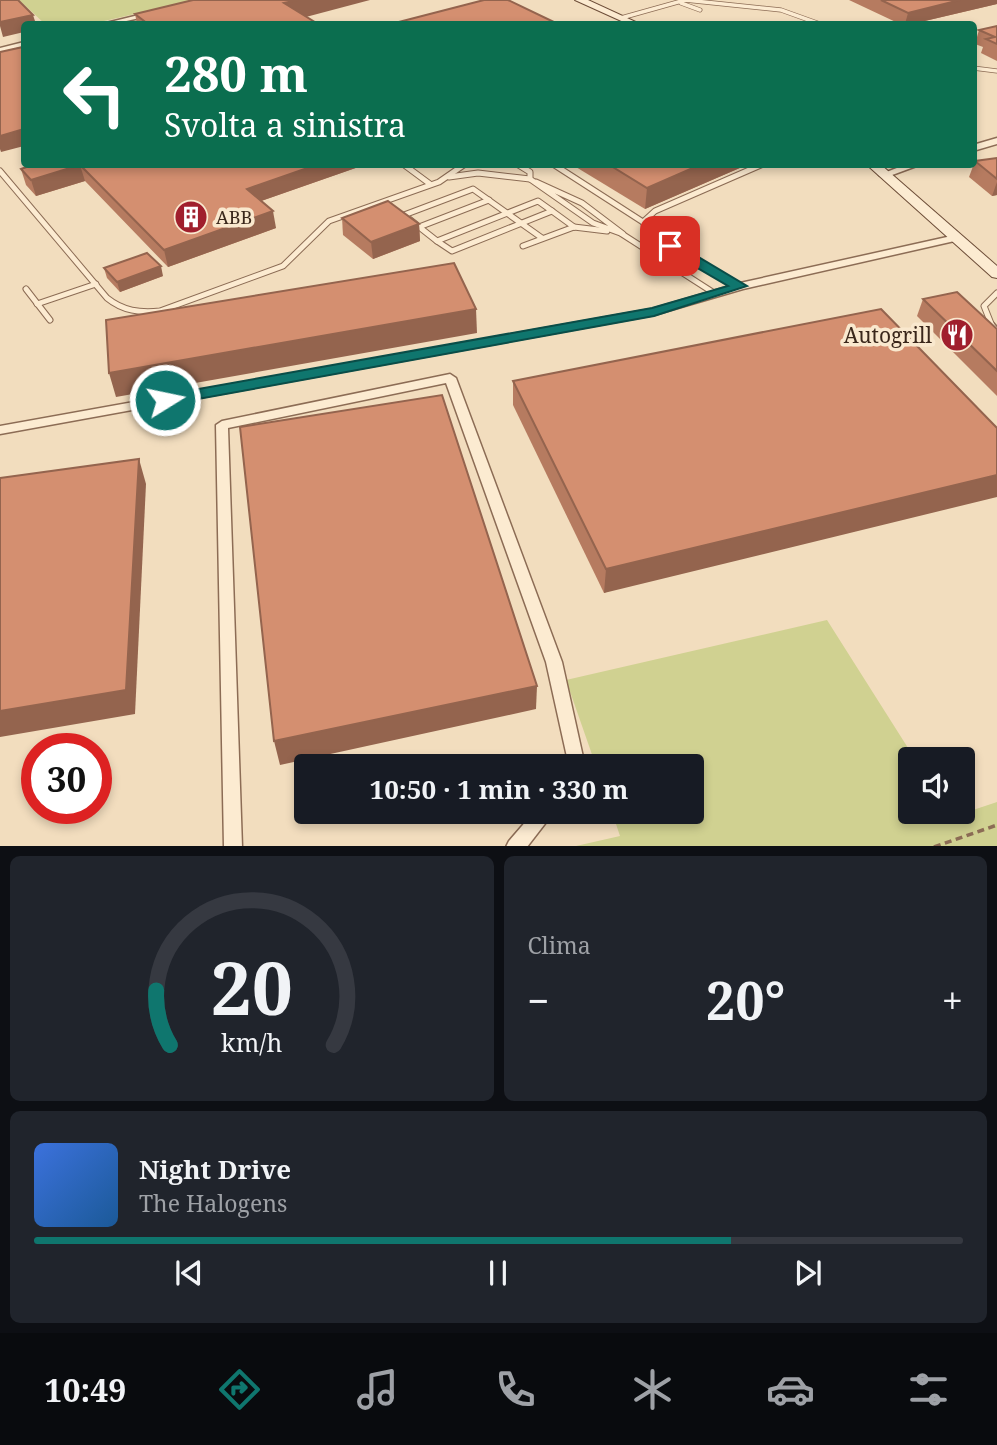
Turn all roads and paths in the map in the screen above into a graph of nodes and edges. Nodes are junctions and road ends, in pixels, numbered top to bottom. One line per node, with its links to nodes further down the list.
1 (580, 0): 6 (main road)
2 (685, 0): 3 (lane); 9 (lane)
3 (680, 2): 4 (lane); 6 (lane)
4 (700, 10)
5 (158, 12): 7 (street)
6 (621, 18): 8 (main road)
7 (119, 21)
8 (628, 21)
9 (812, 21)
10 (21, 45): 11 (street)
11 (0, 50)
12 (977, 68): 13 (lane)
13 (997, 71)
14 (997, 141): 15 (street)
15 (977, 147)
16 (408, 168): 27 (lane)
17 (459, 168): 25 (lane)
18 (524, 168): 26 (lane)
19 (559, 168): 31 (lane)
20 (754, 168): 31 (lane)
21 (877, 168): 24 (main road)
22 (904, 168): 24 (street)
23 (0, 171): 41 (lane)
24 (884, 174): 37 (main road)
25 (446, 178): 26 (lane); 27 (lane)
26 (533, 181): 35 (lane); 35 (lane)
27 (430, 184): 41 (lane)
28 (489, 200): 30 (lane); 33 (lane); 33 (lane)
29 (553, 211): 30 (lane); 32 (lane); 34 (lane)
30 (507, 213): 32 (lane); 38 (lane)
31 (643, 222): 42 (lane)
32 (522, 223): 36 (lane); 38 (lane)
33 (419, 227): 38 (lane)
34 (574, 227): 35 (lane); 36 (lane)
35 (623, 234): 44 (lane)
36 (542, 238): 39 (lane)
37 (956, 238): 40 (main road); 42 (street)
38 (437, 241)
39 (523, 246)
40 (997, 274)
41 (96, 284): 46 (lane)
42 (740, 286): 44 (street)
43 (26, 289): 46 (lane)
44 (714, 293): 49 (street)
45 (997, 293): 48 (lane)
46 (37, 304): 47 (lane)
47 (50, 320)
48 (997, 332)
49 (0, 430)
50 (574, 754): 53 (street)
51 (534, 824): 54 (street)
52 (997, 825): 55 (path)
53 (232, 843)
54 (515, 846)
55 (933, 846)

